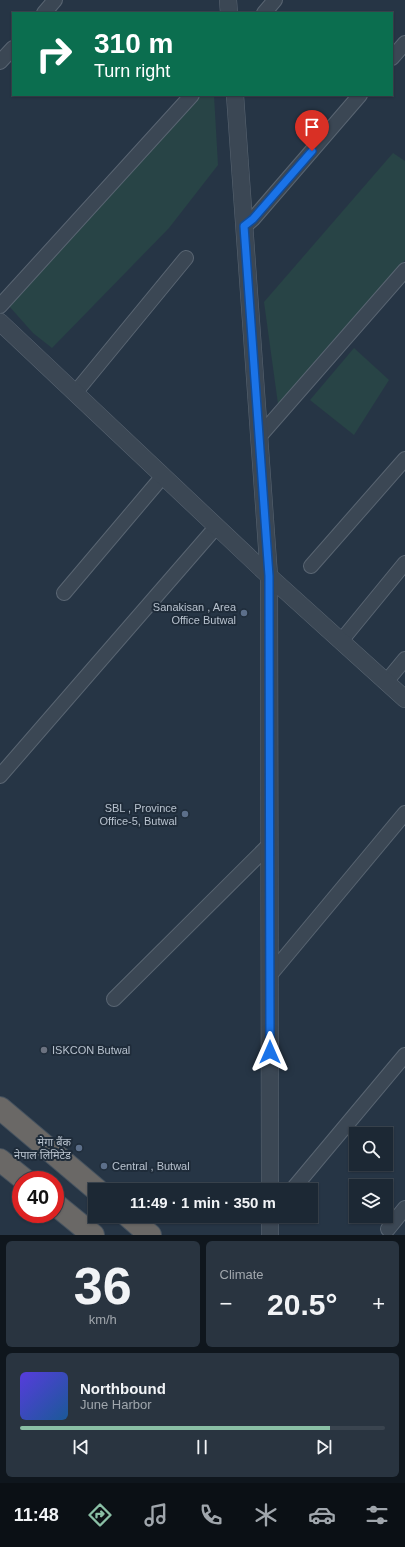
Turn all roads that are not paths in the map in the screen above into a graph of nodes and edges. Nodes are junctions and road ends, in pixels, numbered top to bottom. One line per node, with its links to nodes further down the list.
1 (55, 0): 4 (street)
2 (228, 0): 5 (street)
3 (275, 0): 6 (street)
4 (45, 12)
5 (229, 12)
6 (265, 12)
7 (405, 43): 9 (street)
8 (12, 49): 10 (street)
9 (393, 57)
10 (0, 62)
11 (191, 96): 17 (street)
12 (235, 96): 14 (street)
13 (359, 96): 14 (street)
14 (244, 226): 20 (street)
15 (186, 258): 19 (street)
16 (405, 270): 20 (street)
17 (0, 306)
18 (0, 322): 19 (street)
19 (75, 393): 22 (street)
20 (259, 437): 26 (street)
21 (405, 459): 25 (street)
22 (163, 476): 23 (street); 27 (street)
23 (217, 526): 26 (street); 32 (street)
24 (405, 563): 28 (street)
25 (311, 566)
26 (269, 576): 28 (street); 34 (street)
27 (64, 593)
28 (341, 641): 30 (street)
29 (405, 659): 30 (street)
30 (386, 682): 31 (street)
31 (405, 699)
32 (0, 776)
33 (405, 813): 35 (street)
34 (270, 844): 35 (street); 36 (street)
35 (270, 975): 42 (street)
36 (114, 999)
37 (405, 1054): 43 (street)
38 (0, 1108): 41 (highway)
39 (0, 1160): 40 (highway)
40 (14, 1171)
41 (89, 1183)
42 (270, 1183)
43 (298, 1183)
44 (405, 1208): 48 (street)
45 (64, 1211): 49 (highway)
46 (136, 1223): 50 (highway)
47 (270, 1223): 51 (street)
48 (388, 1229)
49 (93, 1235)
50 (150, 1235)
51 (270, 1235)

